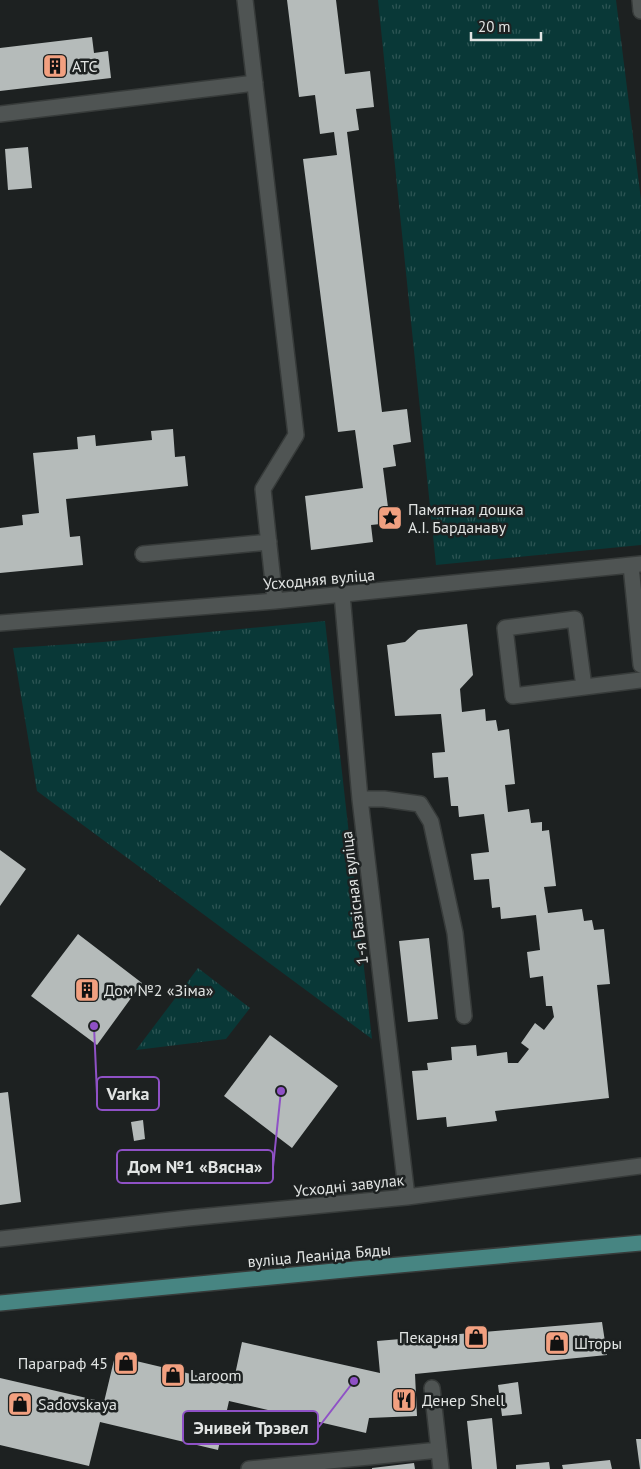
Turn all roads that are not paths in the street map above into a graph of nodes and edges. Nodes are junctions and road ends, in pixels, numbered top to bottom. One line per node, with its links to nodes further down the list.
1 (245, 0): 4 (street)
2 (640, 0): 3 (street)
3 (641, 11)
4 (255, 83): 5 (street); 6 (street)
5 (0, 114)
6 (269, 542): 7 (street); 10 (street)
7 (143, 554)
8 (636, 565): 9 (street, Усходняя вуліца); 12 (street)
9 (342, 594): 10 (street, Усходняя вуліца); 15 (street, 1-я Базісная вуліца)
10 (275, 602): 11 (street, Усходняя вуліца)
11 (0, 623)
12 (641, 665)
13 (641, 680): 14 (street)
14 (584, 687): 14 (street)
15 (360, 799): 16 (street); 18 (street, 1-я Базісная вуліца)
16 (464, 1016)
17 (641, 1166): 18 (street, Усходні завулак)
18 (407, 1197): 19 (street, Усходні завулак)
19 (0, 1239)
20 (641, 1243): 21 (main road, вуліца Леаніда Бяды)
21 (0, 1304)
22 (432, 1388): 23 (street)
23 (439, 1450): 24 (street); 25 (street)
24 (249, 1469)
25 (441, 1469)

